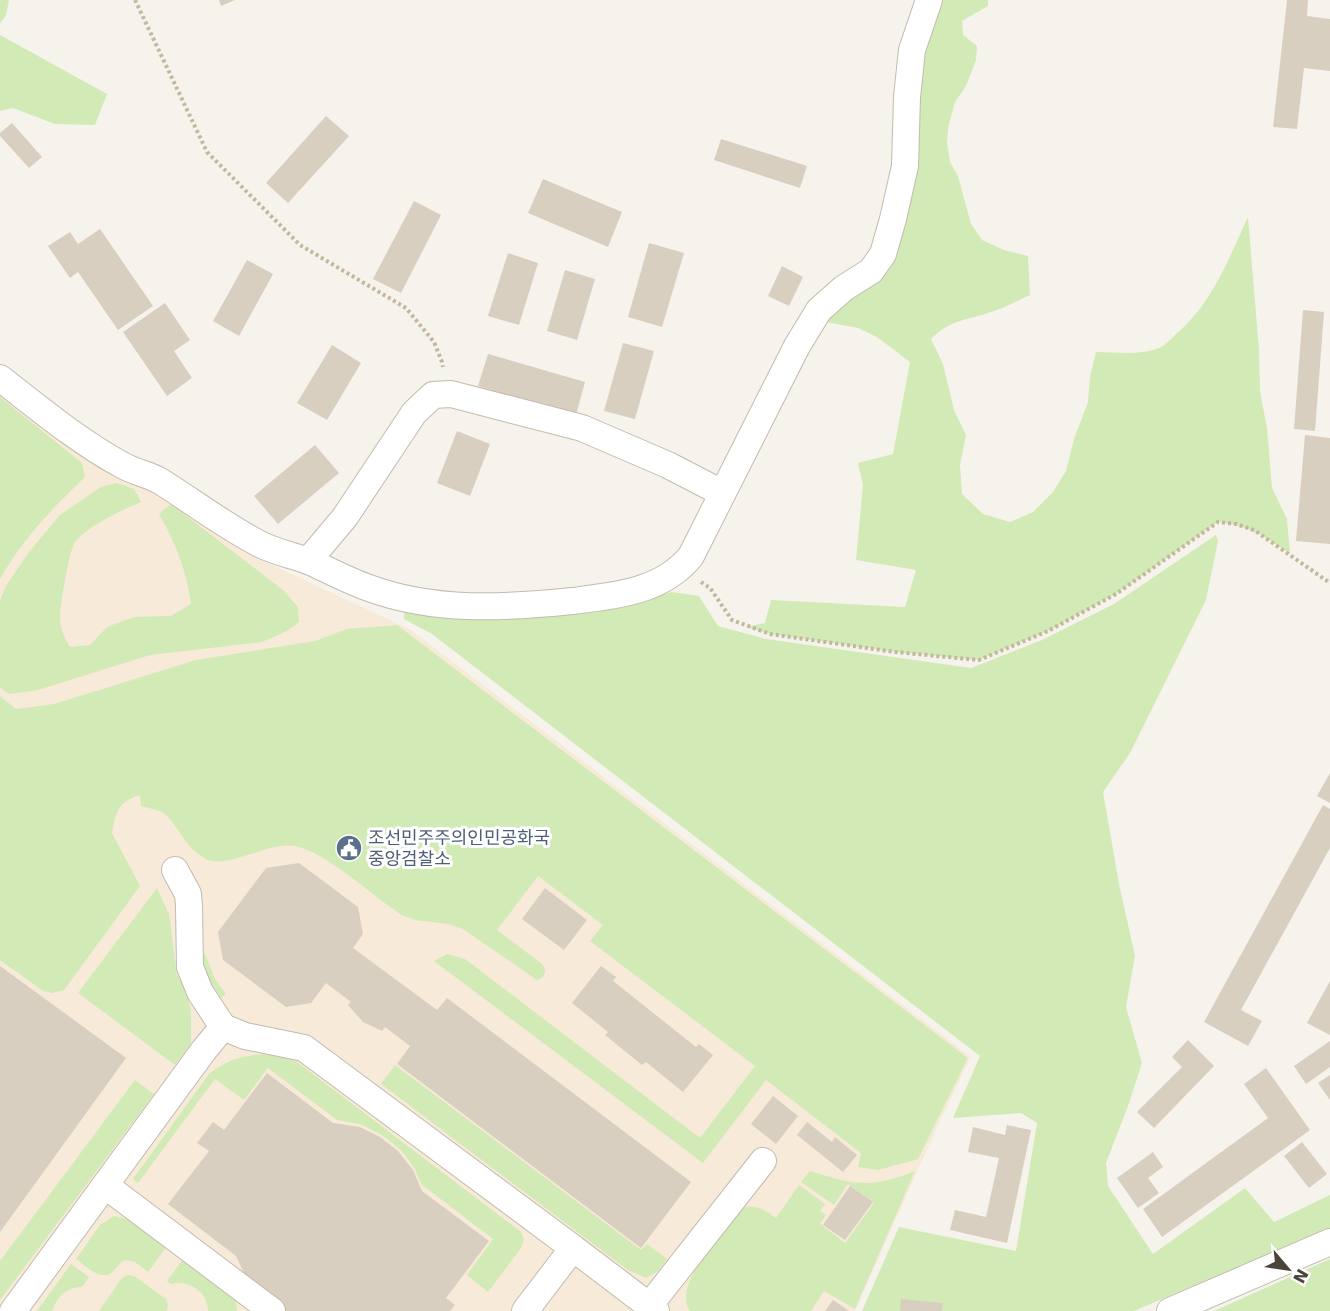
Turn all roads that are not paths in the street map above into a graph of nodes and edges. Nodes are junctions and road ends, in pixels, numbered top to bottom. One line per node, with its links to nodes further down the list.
1 (929, 0): 3 (street)
2 (0, 378): 4 (street)
3 (722, 493): 4 (street); 4 (street)
4 (308, 561)
5 (175, 870): 6 (street)
6 (223, 1027): 8 (street); 10 (street)
7 (763, 1161): 11 (street)
8 (106, 1186): 12 (street); 13 (street)
9 (1330, 1242): 15 (street)
10 (573, 1248): 11 (street); 14 (street)
11 (652, 1308)
12 (13, 1311)
13 (272, 1311)
14 (525, 1311)
15 (1170, 1311)

